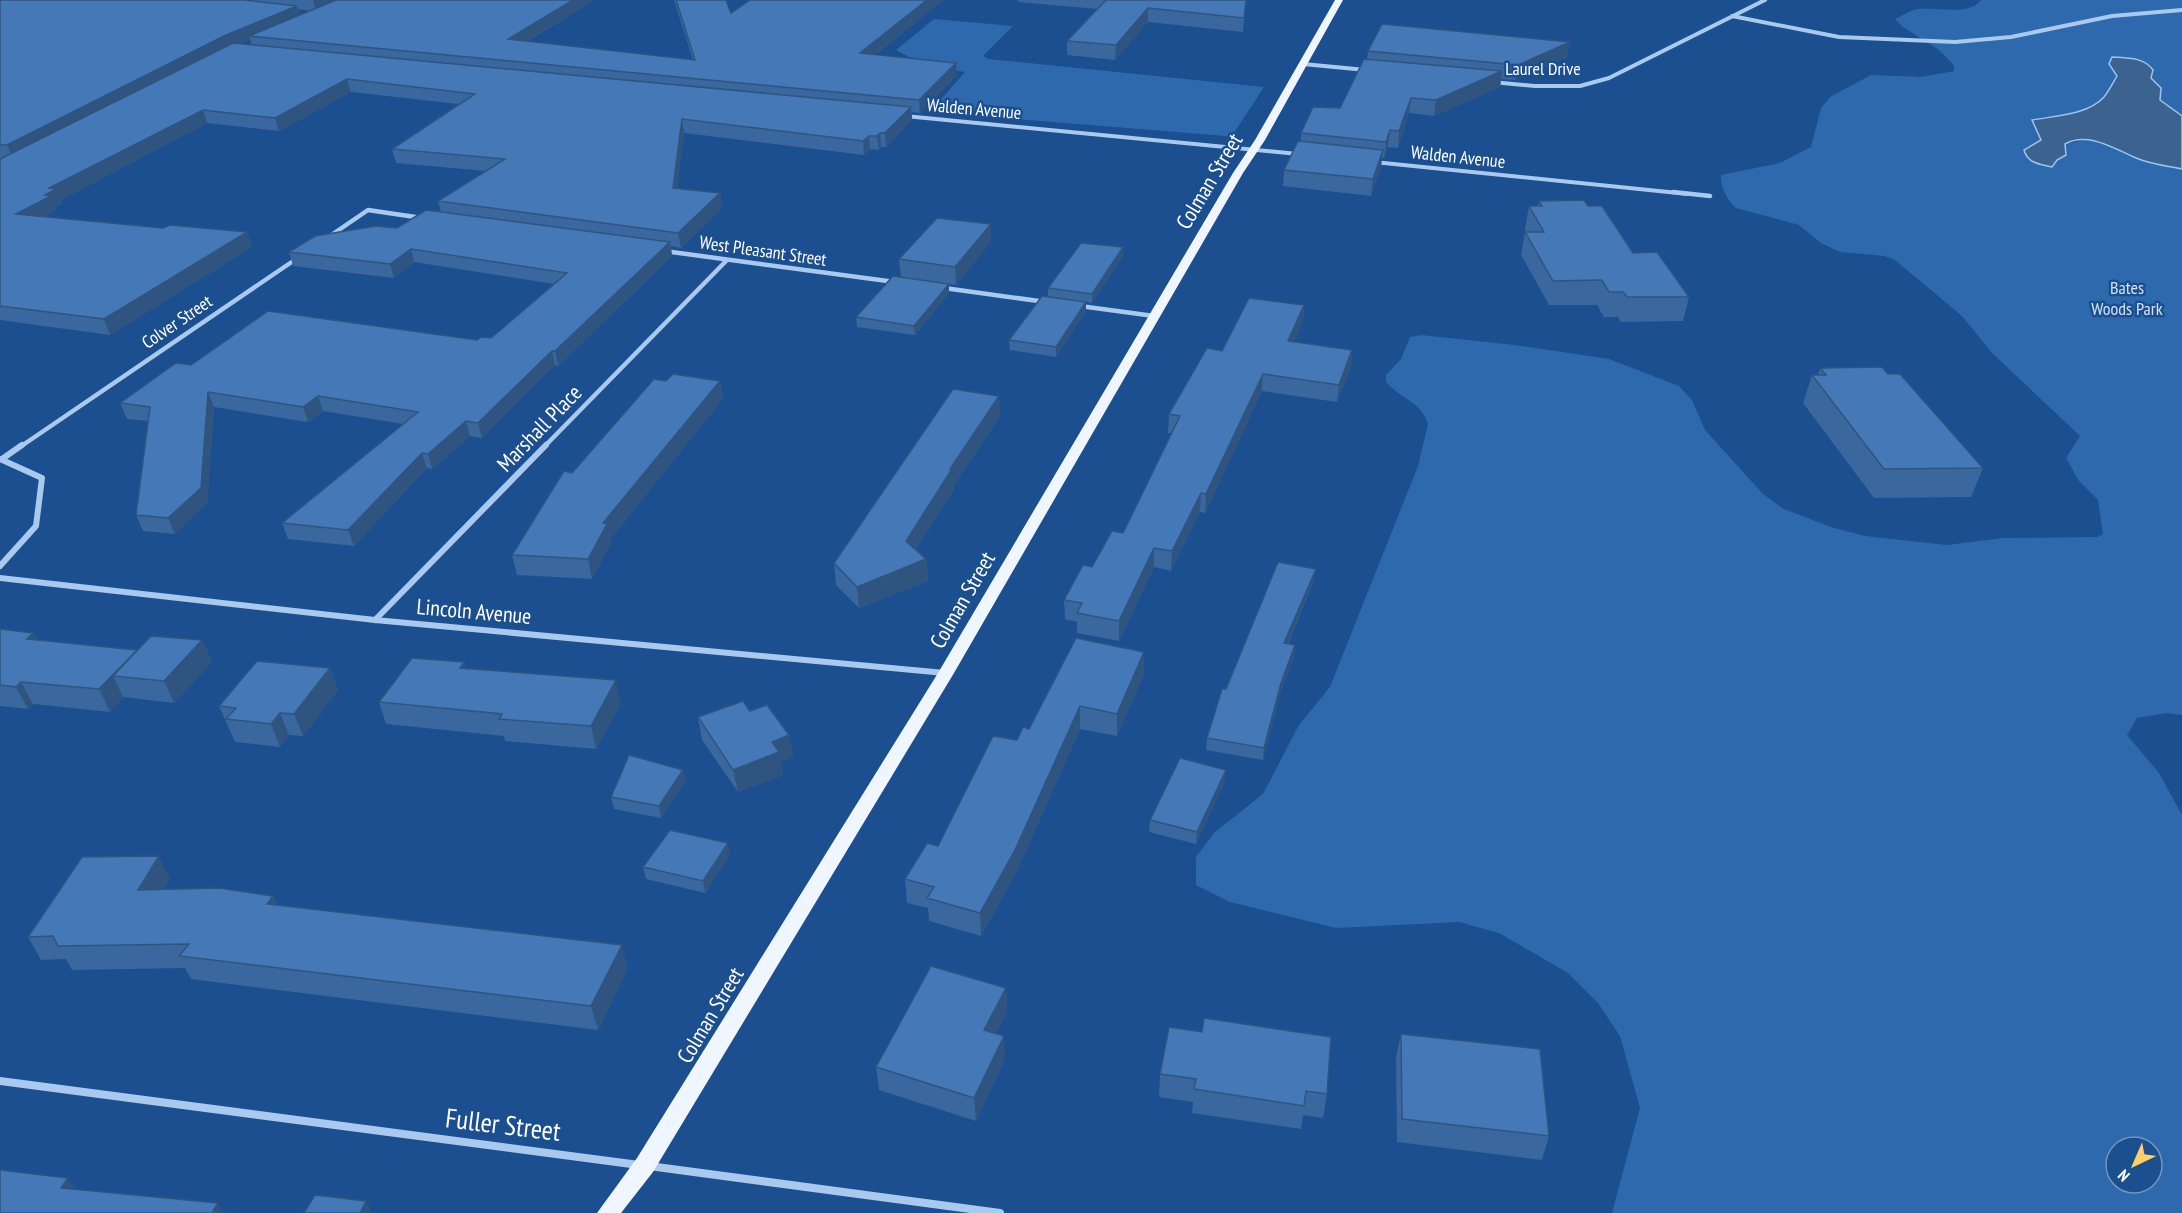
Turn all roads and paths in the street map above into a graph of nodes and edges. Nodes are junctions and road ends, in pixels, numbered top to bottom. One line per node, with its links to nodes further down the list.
1 (1339, 0): 5 (main road, Colman Street)
2 (1765, 0): 4 (street, Laurel Drive)
3 (2182, 10): 4 (street)
4 (1732, 15): 7 (street, Laurel Drive)
5 (1304, 64): 6 (street); 9 (main road, Colman Street)
6 (1376, 71)
7 (1489, 82)
8 (895, 115): 9 (street, Walden Avenue)
9 (1254, 149): 10 (street, Walden Avenue); 22 (main road, Colman Street)
10 (1305, 154)
11 (1363, 160): 12 (street, Walden Avenue)
12 (1710, 196)
13 (426, 218): 14 (street)
14 (320, 243)
15 (657, 250): 17 (street, West Pleasant Street)
16 (300, 256): 23 (street, Colver Street)
17 (727, 260): 18 (street, West Pleasant Street); 26 (street, Marshall Place)
18 (901, 283)
19 (936, 287): 20 (street)
20 (1052, 302)
21 (1076, 306): 22 (street)
22 (1154, 316): 27 (main road, Colman Street)
23 (1, 459): 24 (street)
24 (0, 566)
25 (0, 578): 26 (street, Lincoln Avenue)
26 (375, 620): 27 (street, Lincoln Avenue)
27 (946, 673): 29 (main road, Colman Street)
28 (0, 1081): 29 (street, Fuller Street)
29 (645, 1165): 30 (main road, Colman Street); 31 (street, Fuller Street)
30 (608, 1213)
31 (1000, 1213)

